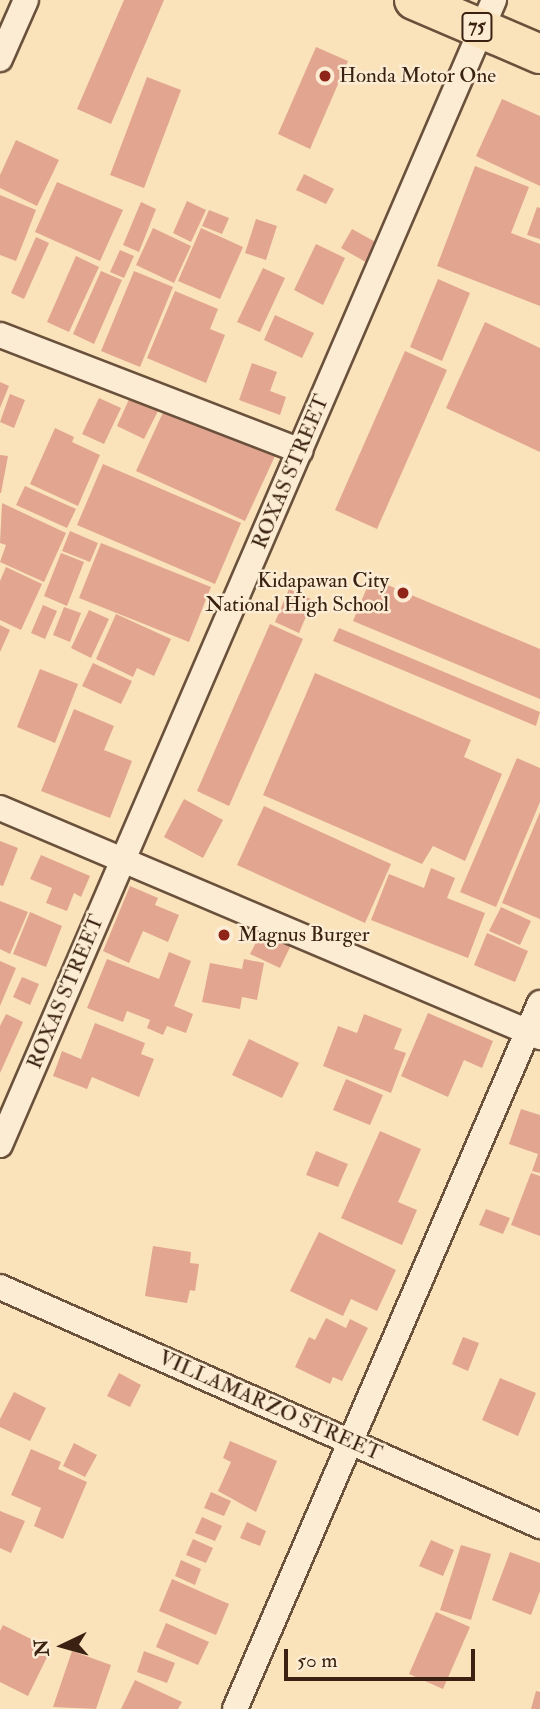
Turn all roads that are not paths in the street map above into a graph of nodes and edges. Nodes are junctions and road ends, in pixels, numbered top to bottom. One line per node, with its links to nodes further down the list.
1 (26, 0): 5 (street)
2 (414, 0): 3 (highway, 75)
3 (488, 15): 4 (highway, 75); 7 (street, ROXAS STREET)
4 (540, 54)
5 (0, 59)
6 (0, 335): 7 (street)
7 (300, 451): 9 (street, ROXAS STREET)
8 (0, 808): 9 (street)
9 (123, 860): 11 (street); 12 (street, ROXAS STREET)
10 (540, 1003): 11 (street)
11 (534, 1034): 14 (street)
12 (0, 1145)
13 (0, 1287): 14 (street, VILLAMARZO STREET)
14 (349, 1441): 15 (street, VILLAMARZO STREET); 16 (street)
15 (540, 1526)
16 (235, 1709)

